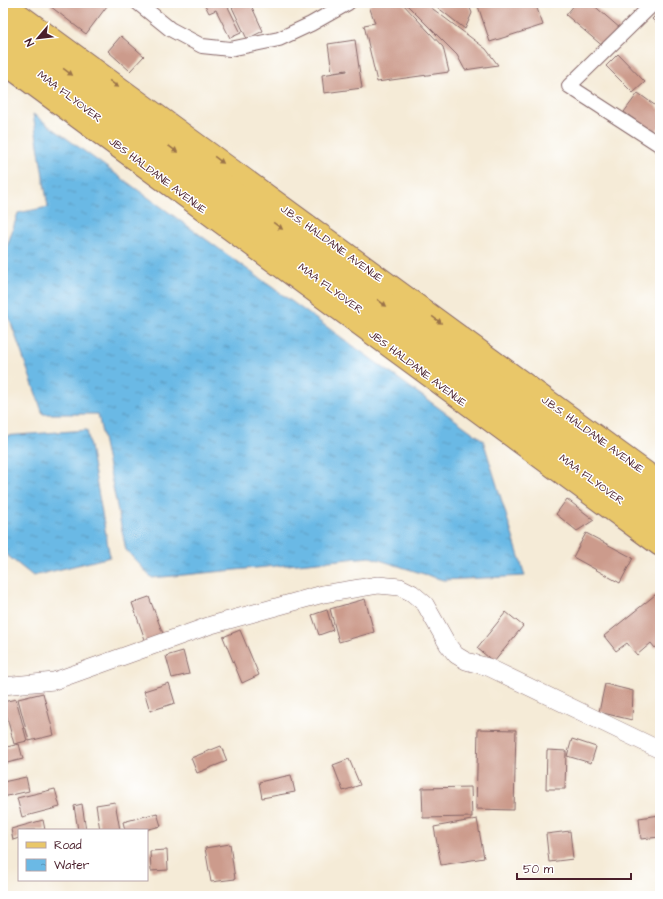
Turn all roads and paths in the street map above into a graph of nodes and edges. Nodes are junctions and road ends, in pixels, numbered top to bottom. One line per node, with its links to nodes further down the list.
1 (3, 3): 9 (main road, J.B.S. HALDANE AVENUE, one-way to 9)
2 (138, 3): 3 (street)
3 (348, 3)
4 (654, 3): 8 (street)
5 (3, 23): 10 (main road, MAA FLYOVER, one-way to 10)
6 (3, 46): 11 (main road, MAA FLYOVER)
7 (3, 62): 12 (main road, JBS HALDANE AVENUE)
8 (660, 145)
9 (660, 483)
10 (660, 505)
11 (660, 529)
12 (660, 544)
13 (3, 686): 14 (street)
14 (660, 750)

